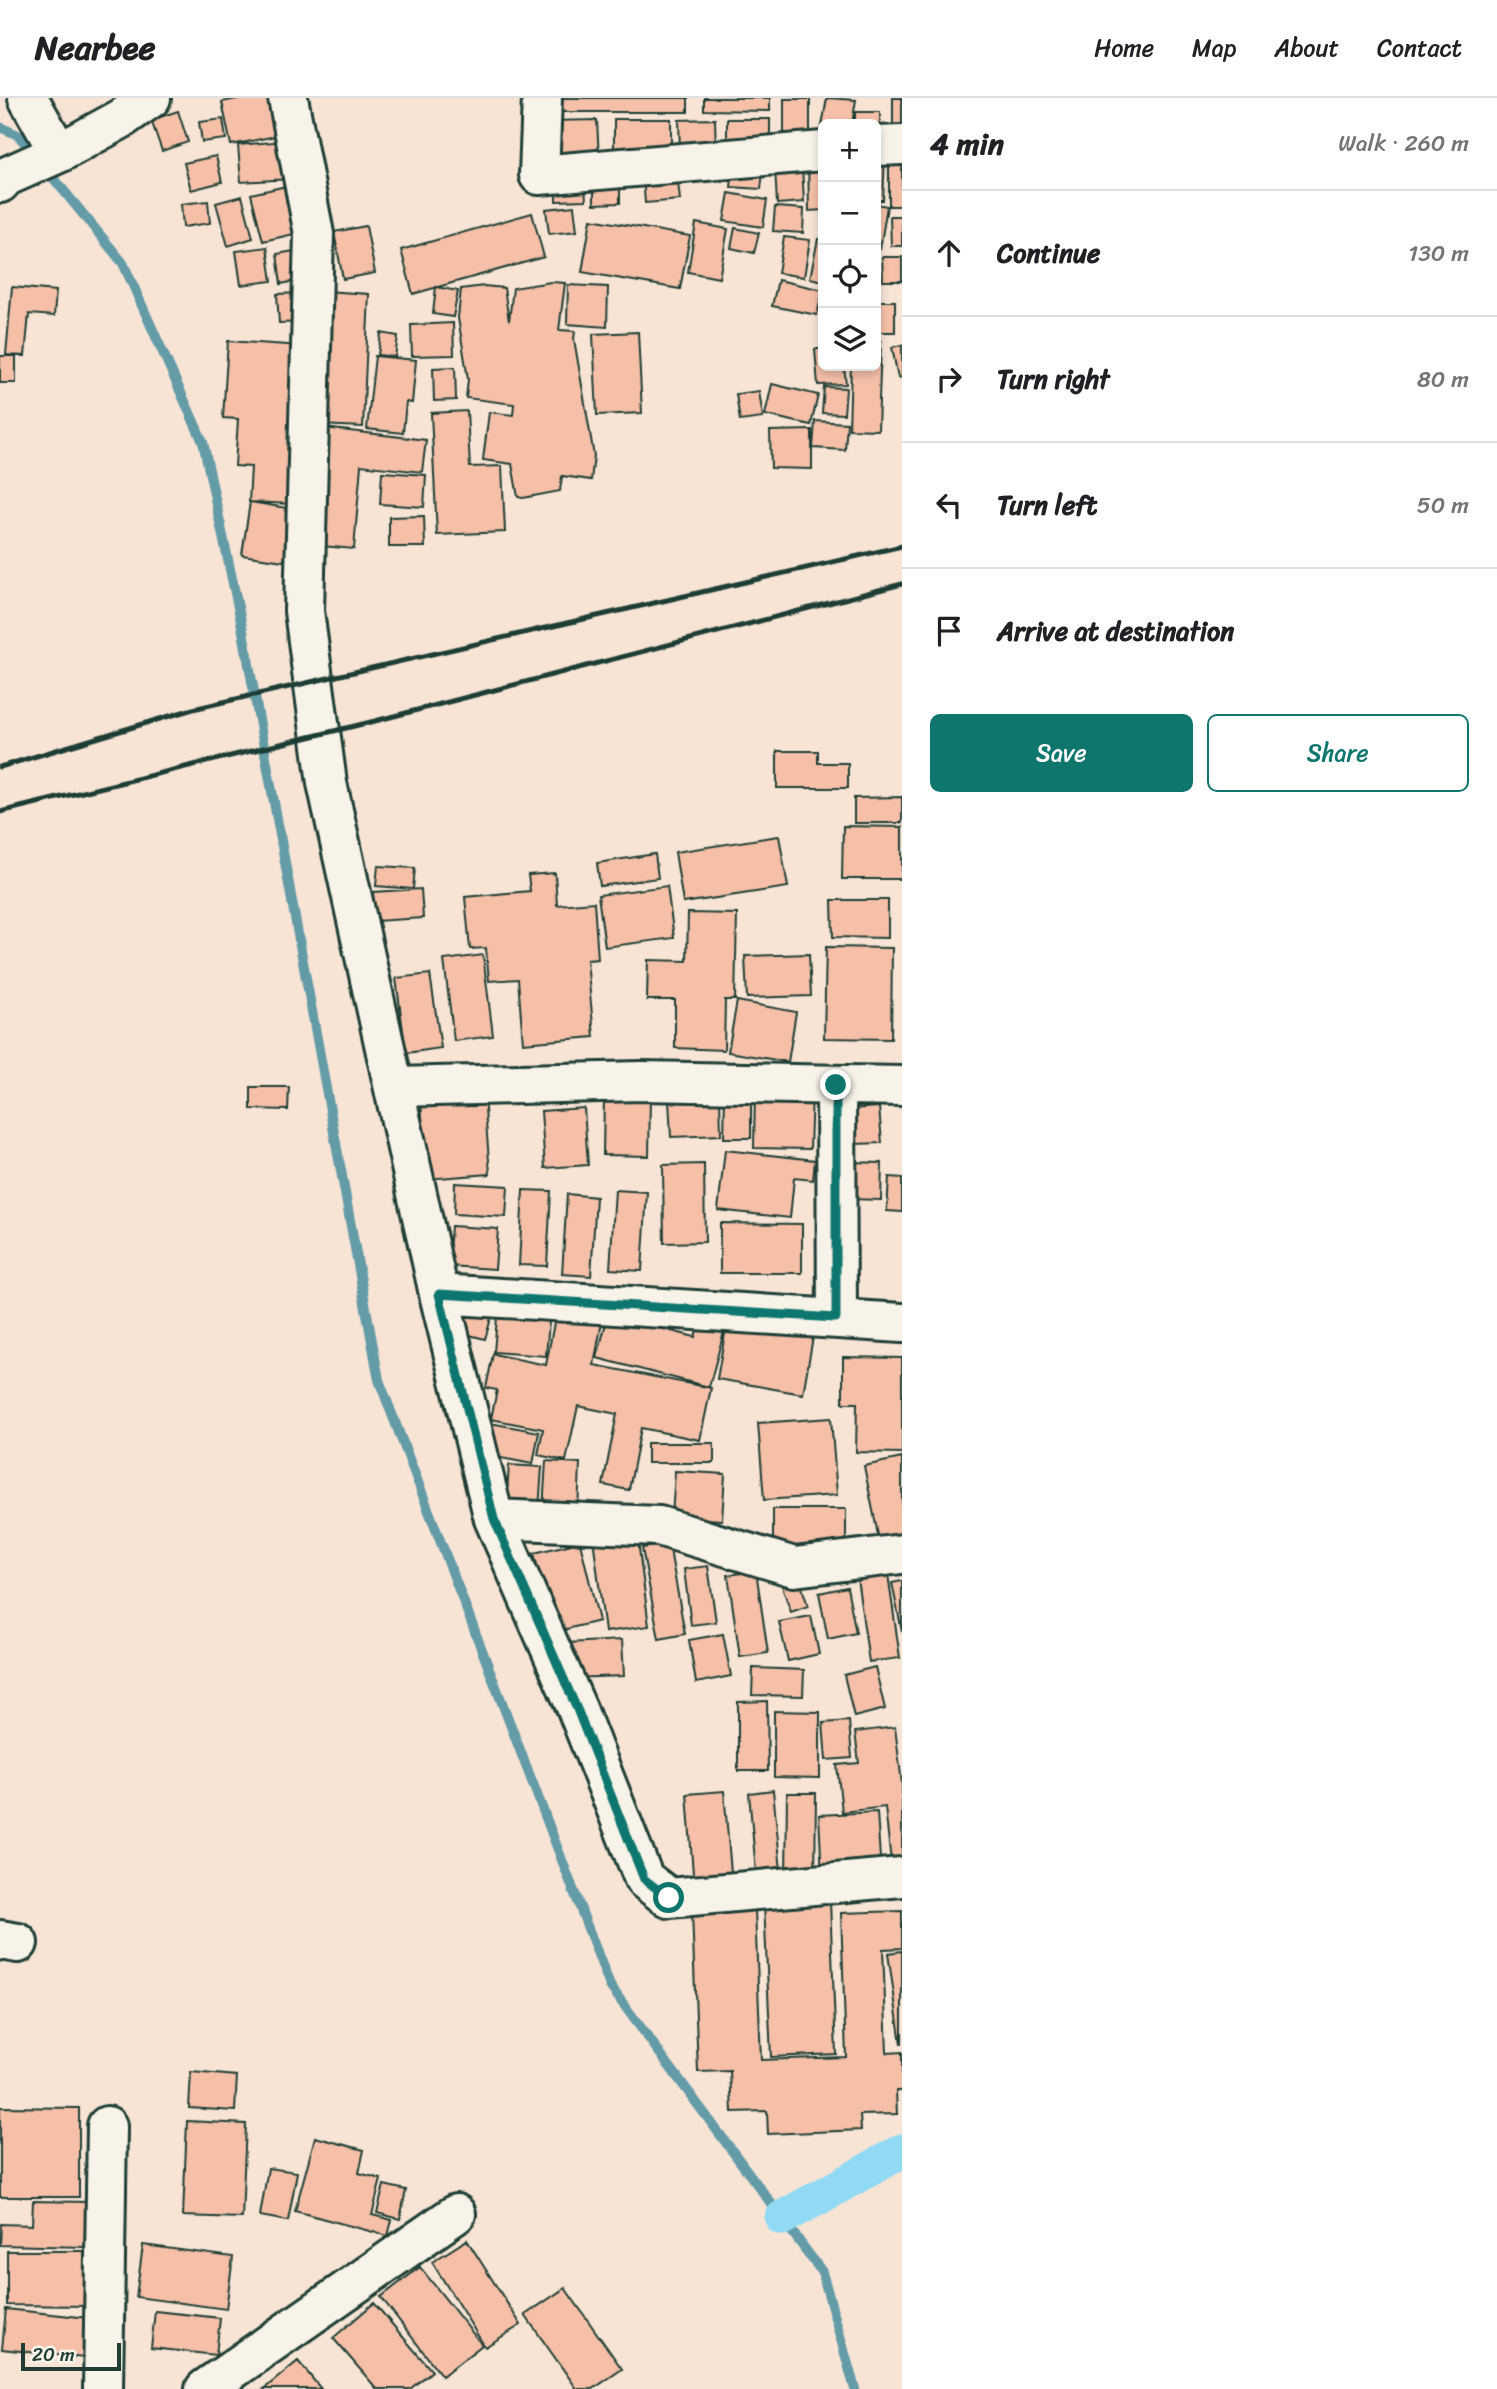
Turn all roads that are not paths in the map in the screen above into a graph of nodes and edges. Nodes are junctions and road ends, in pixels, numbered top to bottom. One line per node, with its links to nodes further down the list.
1 (28, 98): 8 (street)
2 (151, 98): 8 (street)
3 (288, 98): 12 (street)
4 (542, 98): 7 (street)
5 (902, 145): 6 (street)
6 (881, 146)
7 (818, 150)
8 (52, 156): 9 (street)
9 (2, 180)
10 (836, 1085): 11 (street); 12 (street); 14 (street)
11 (902, 1086)
12 (394, 1087): 13 (street)
13 (439, 1294): 14 (street); 16 (street)
14 (836, 1318): 15 (street)
15 (902, 1323)
16 (494, 1519): 17 (street); 18 (street)
17 (902, 1554)
18 (902, 1877)
19 (107, 2126): 21 (street)
20 (456, 2214): 22 (street)
21 (103, 2389)
22 (205, 2389)

